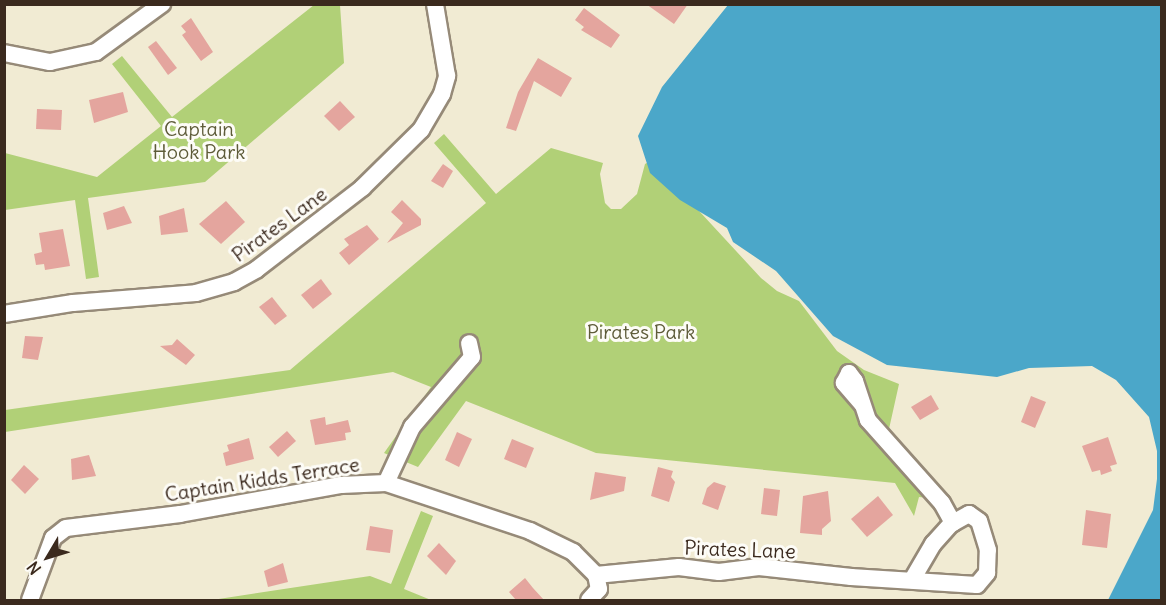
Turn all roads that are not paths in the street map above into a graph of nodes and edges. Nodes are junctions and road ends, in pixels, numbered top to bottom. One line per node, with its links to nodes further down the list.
1 (162, 4): 3 (street)
2 (435, 4): 4 (street, Pirates Lane)
3 (4, 52)
4 (4, 314)
5 (469, 343): 7 (street)
6 (862, 405): 8 (street)
7 (386, 483): 9 (street, Captain Kidds Terrace); 11 (street, Captain Kidds Terrace)
8 (953, 523): 10 (street); 10 (street, Pirates Lane)
9 (596, 575): 10 (street, Pirates Lane); 12 (street)
10 (912, 580)
11 (30, 600)
12 (590, 600)

